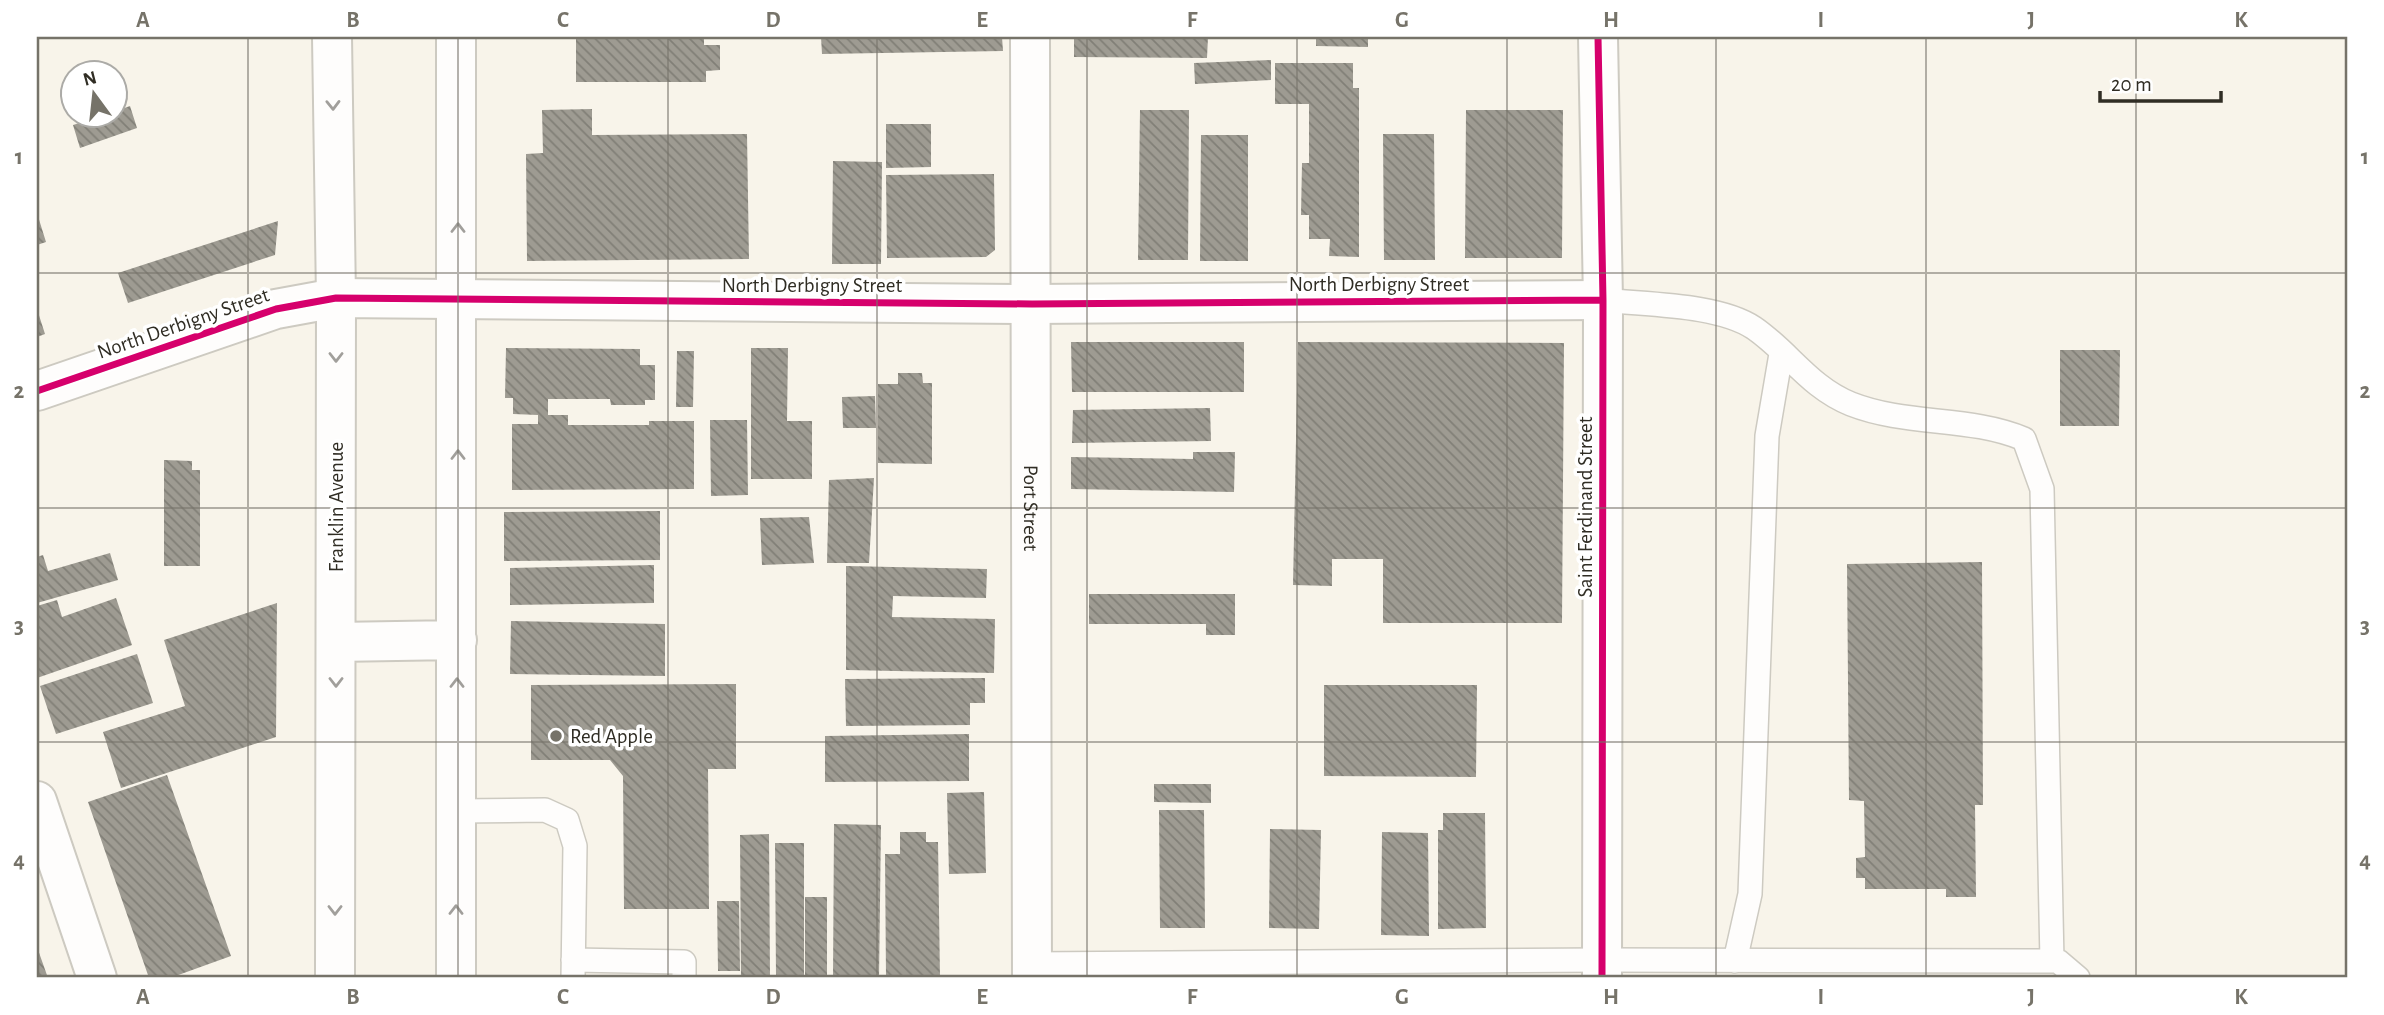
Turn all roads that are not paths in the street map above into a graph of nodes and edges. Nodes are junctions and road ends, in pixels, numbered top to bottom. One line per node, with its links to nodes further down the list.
1 (332, 37): 5 (street, Franklin Avenue, one-way to 5)
2 (456, 37): 6 (street, one-way to 2)
3 (1030, 37): 8 (street, Port Street)
4 (1598, 37): 7 (street, Saint Ferdinand Street)
5 (336, 298): 6 (street, North Derbigny Street); 10 (street, North Derbigny Street); 12 (street, Franklin Avenue, one-way to 12)
6 (458, 300): 8 (street, North Derbigny Street); 11 (street, one-way to 6)
7 (1603, 300): 8 (street, North Derbigny Street); 9 (lane); 18 (street, Saint Ferdinand Street)
8 (1032, 304): 19 (street, Port Street)
9 (1781, 354): 15 (lane); 16 (lane)
10 (37, 391)
11 (457, 640): 12 (street); 14 (street, one-way to 11)
12 (336, 642): 21 (street, Franklin Avenue, one-way to 21)
13 (37, 801): 20 (street)
14 (457, 811): 17 (lane); 22 (street, one-way to 14)
15 (1735, 961): 16 (lane); 18 (lane)
16 (2052, 961): 24 (lane)
17 (573, 969): 23 (lane)
18 (1602, 969): 19 (lane)
19 (1032, 971)
20 (97, 978)
21 (335, 978)
22 (456, 978)
23 (684, 978)
24 (2078, 978)

